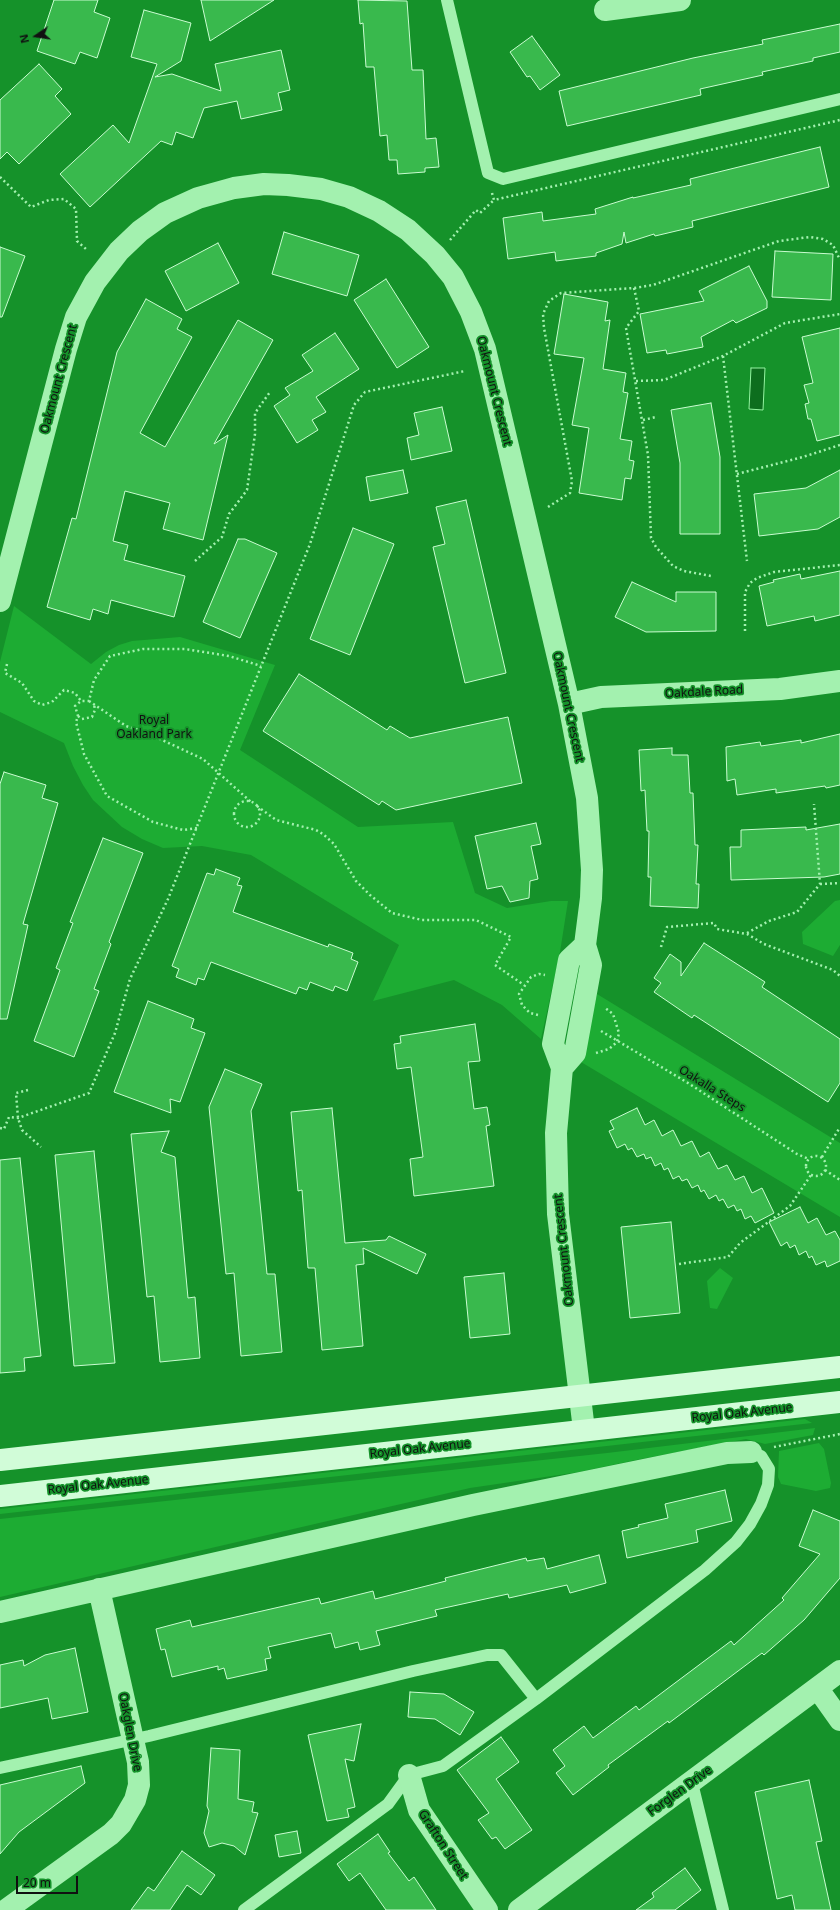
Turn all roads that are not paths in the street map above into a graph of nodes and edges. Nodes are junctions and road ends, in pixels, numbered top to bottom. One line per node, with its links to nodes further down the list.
1 (447, 0): 4 (lane)
2 (680, 0): 3 (street)
3 (605, 10)
4 (840, 100)
5 (0, 601): 7 (street, Oakmount Crescent)
6 (840, 681): 7 (street, Oakdale Road)
7 (568, 704): 9 (street, Oakmount Crescent)
8 (840, 1367): 9 (main road)
9 (580, 1396): 11 (street, Oakmount Crescent); 13 (main road)
10 (840, 1402): 11 (main road, Royal Oak Avenue)
11 (584, 1430): 14 (main road, Royal Oak Avenue)
12 (751, 1452): 15 (street); 19 (lane)
13 (0, 1460)
14 (0, 1496)
15 (99, 1589): 16 (street); 21 (street, Oakglen Drive)
16 (0, 1612)
17 (840, 1671): 18 (street, Forglen Drive)
18 (818, 1689): 20 (street); 24 (street, Forglen Drive)
19 (536, 1699): 21 (lane); 23 (lane)
20 (840, 1720)
21 (133, 1739): 22 (lane); 25 (street, Oakglen Drive)
22 (0, 1768)
23 (409, 1775): 26 (lane); 27 (street, Grafton Street)
24 (692, 1783): 28 (street, Forglen Drive); 29 (lane)
25 (6, 1910)
26 (244, 1910)
27 (487, 1910)
28 (519, 1910)
29 (723, 1910)

